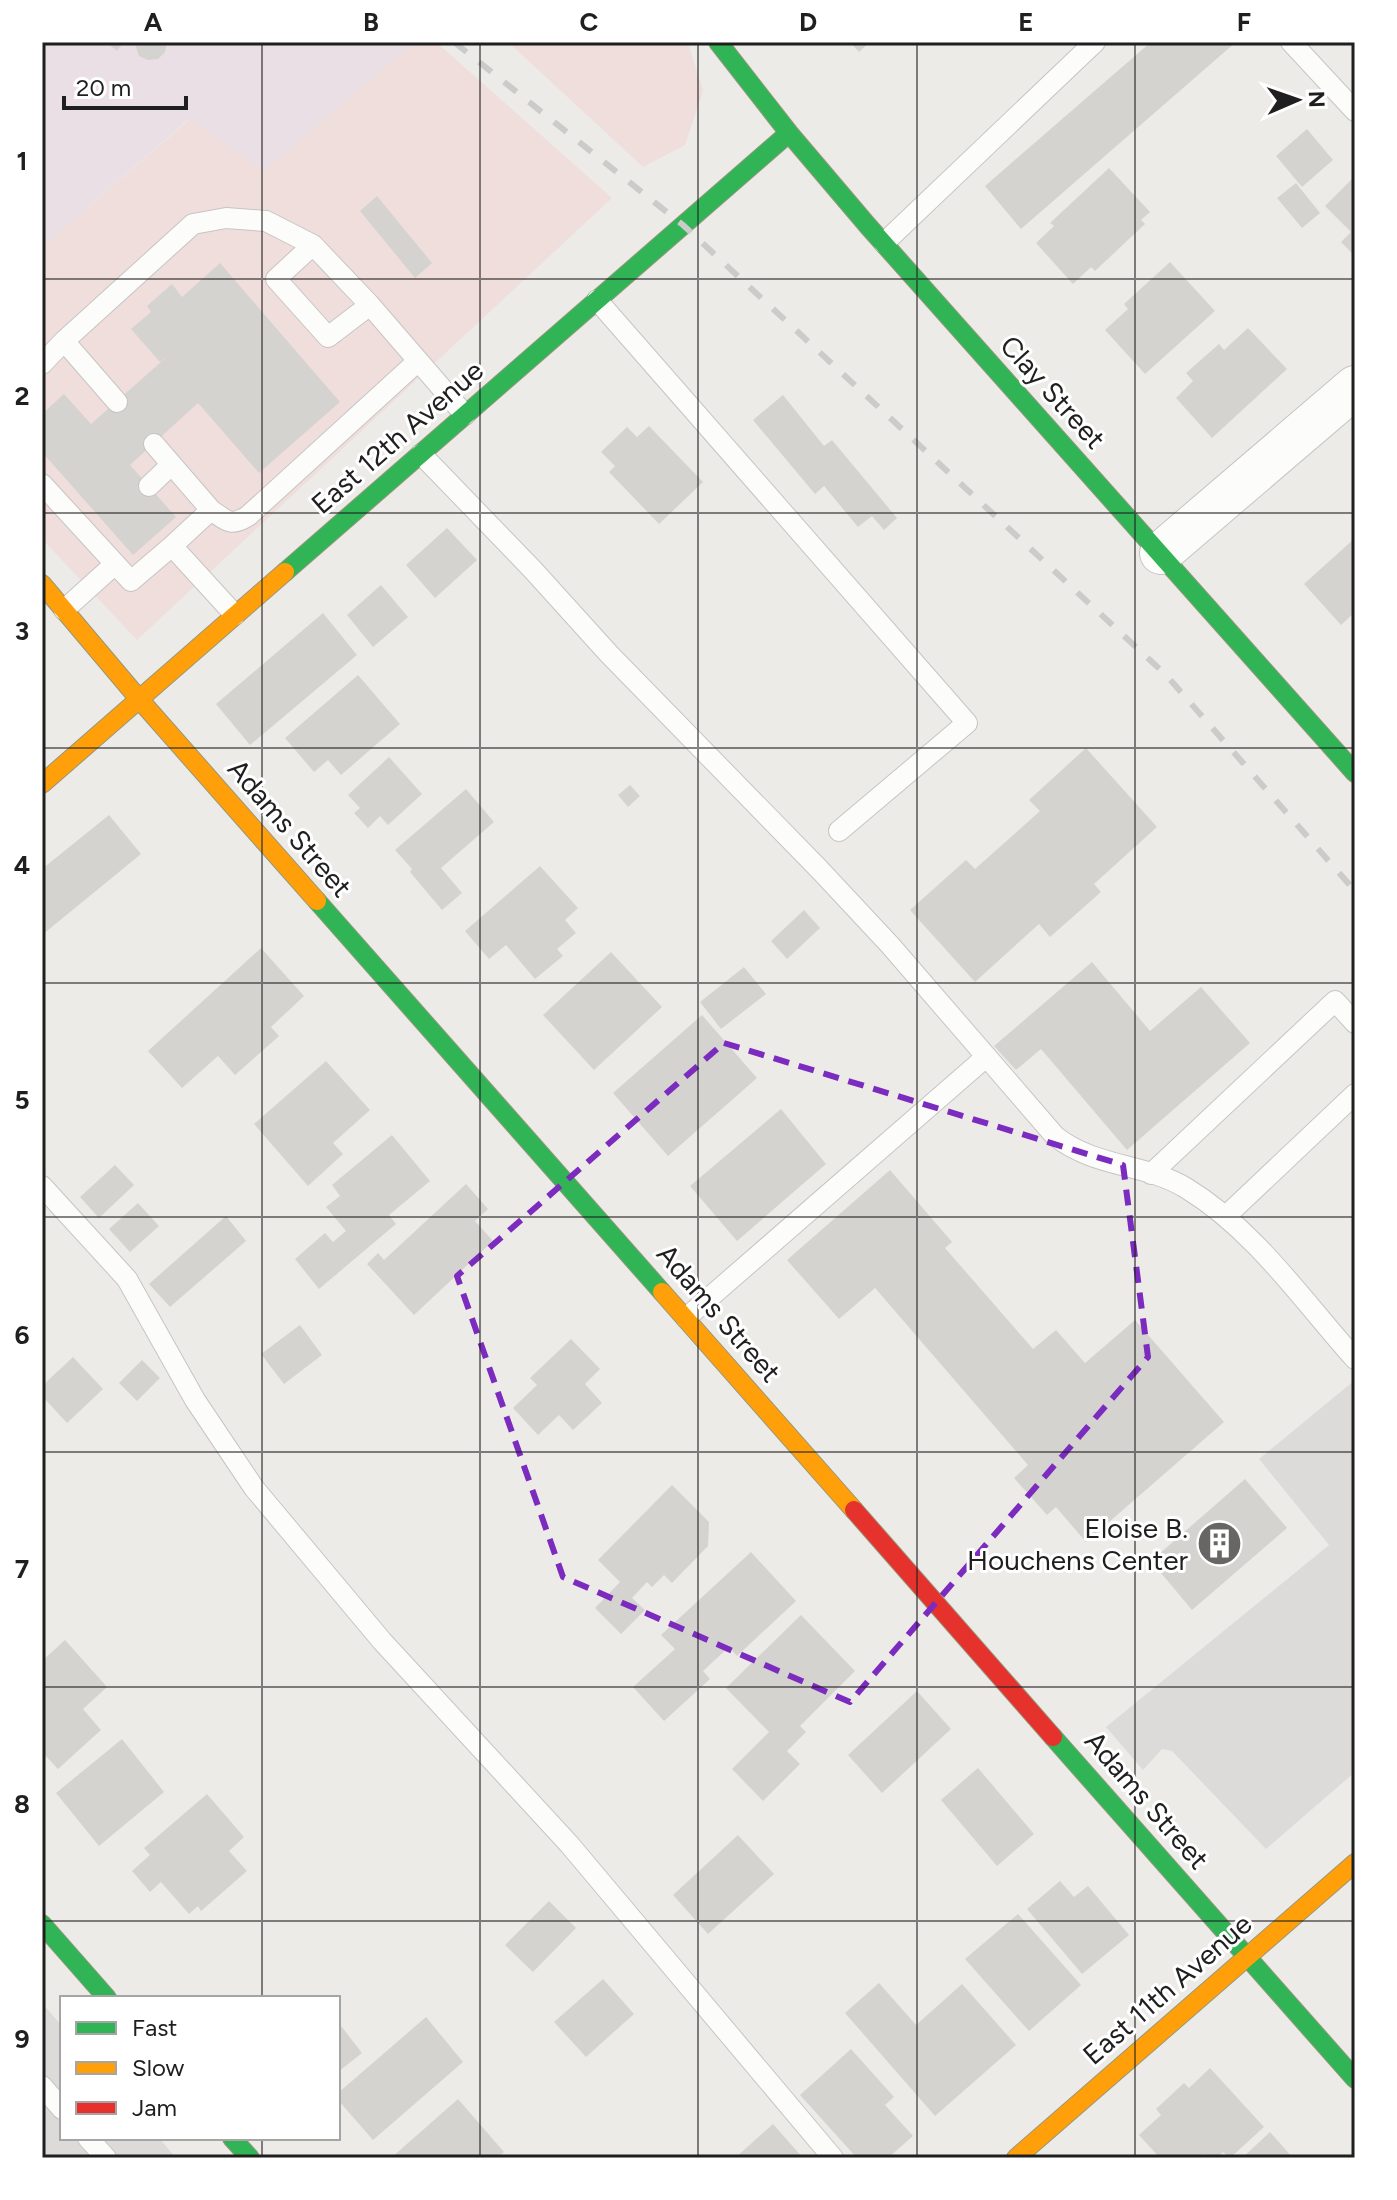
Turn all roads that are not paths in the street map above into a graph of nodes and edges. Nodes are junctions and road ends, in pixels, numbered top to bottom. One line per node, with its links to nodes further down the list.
1 (718, 42): 5 (street, Clay Street)
2 (1095, 42): 6 (lane)
3 (1291, 42): 4 (lane)
4 (1355, 111)
5 (789, 133): 6 (street, Clay Street); 8 (street, East 12th Avenue)
6 (884, 243): 23 (street, Clay Street)
7 (313, 245): 9 (lane); 9 (lane); 10 (lane)
8 (597, 300): 15 (street, East 12th Avenue); 31 (lane)
9 (370, 305): 11 (lane)
10 (64, 341): 12 (lane); 14 (lane)
11 (418, 361): 15 (lane); 21 (lane)
12 (42, 364)
13 (1355, 387): 23 (street)
14 (117, 402)
15 (465, 415): 17 (street, East 12th Avenue)
16 (154, 444): 18 (lane)
17 (421, 454): 27 (street, East 12th Avenue); 33 (lane)
18 (171, 465): 19 (lane); 21 (lane)
19 (149, 486)
20 (55, 488): 24 (lane)
21 (211, 510): 22 (lane)
22 (172, 546): 24 (lane); 27 (lane)
23 (1161, 553): 29 (street, Clay Street)
24 (115, 564): 26 (lane)
25 (42, 584): 26 (street, Adams Street)
26 (64, 610): 28 (street, Adams Street)
27 (235, 615): 28 (street, East 12th Avenue)
28 (139, 699): 30 (street, East 12th Avenue); 38 (street, Adams Street)
29 (1355, 773)
30 (42, 784)
31 (839, 831)
32 (1355, 1023): 35 (lane)
33 (986, 1057): 35 (lane); 38 (lane)
34 (1355, 1094): 37 (lane)
35 (1151, 1174): 37 (lane)
36 (42, 1186): 51 (lane)
37 (1226, 1216): 39 (lane)
38 (686, 1318): 42 (street, Adams Street)
39 (1355, 1359)
40 (1355, 1863): 42 (street, East 11th Avenue)
41 (42, 1924): 43 (street)
42 (1246, 1956): 44 (street, Adams Street); 52 (street, East 11th Avenue)
43 (105, 1996)
44 (1355, 2079)
45 (42, 2086): 46 (lane)
46 (60, 2107)
47 (90, 2140): 49 (lane)
48 (234, 2140): 50 (street)
49 (106, 2158)
50 (250, 2158)
51 (833, 2158)
52 (1016, 2158)

